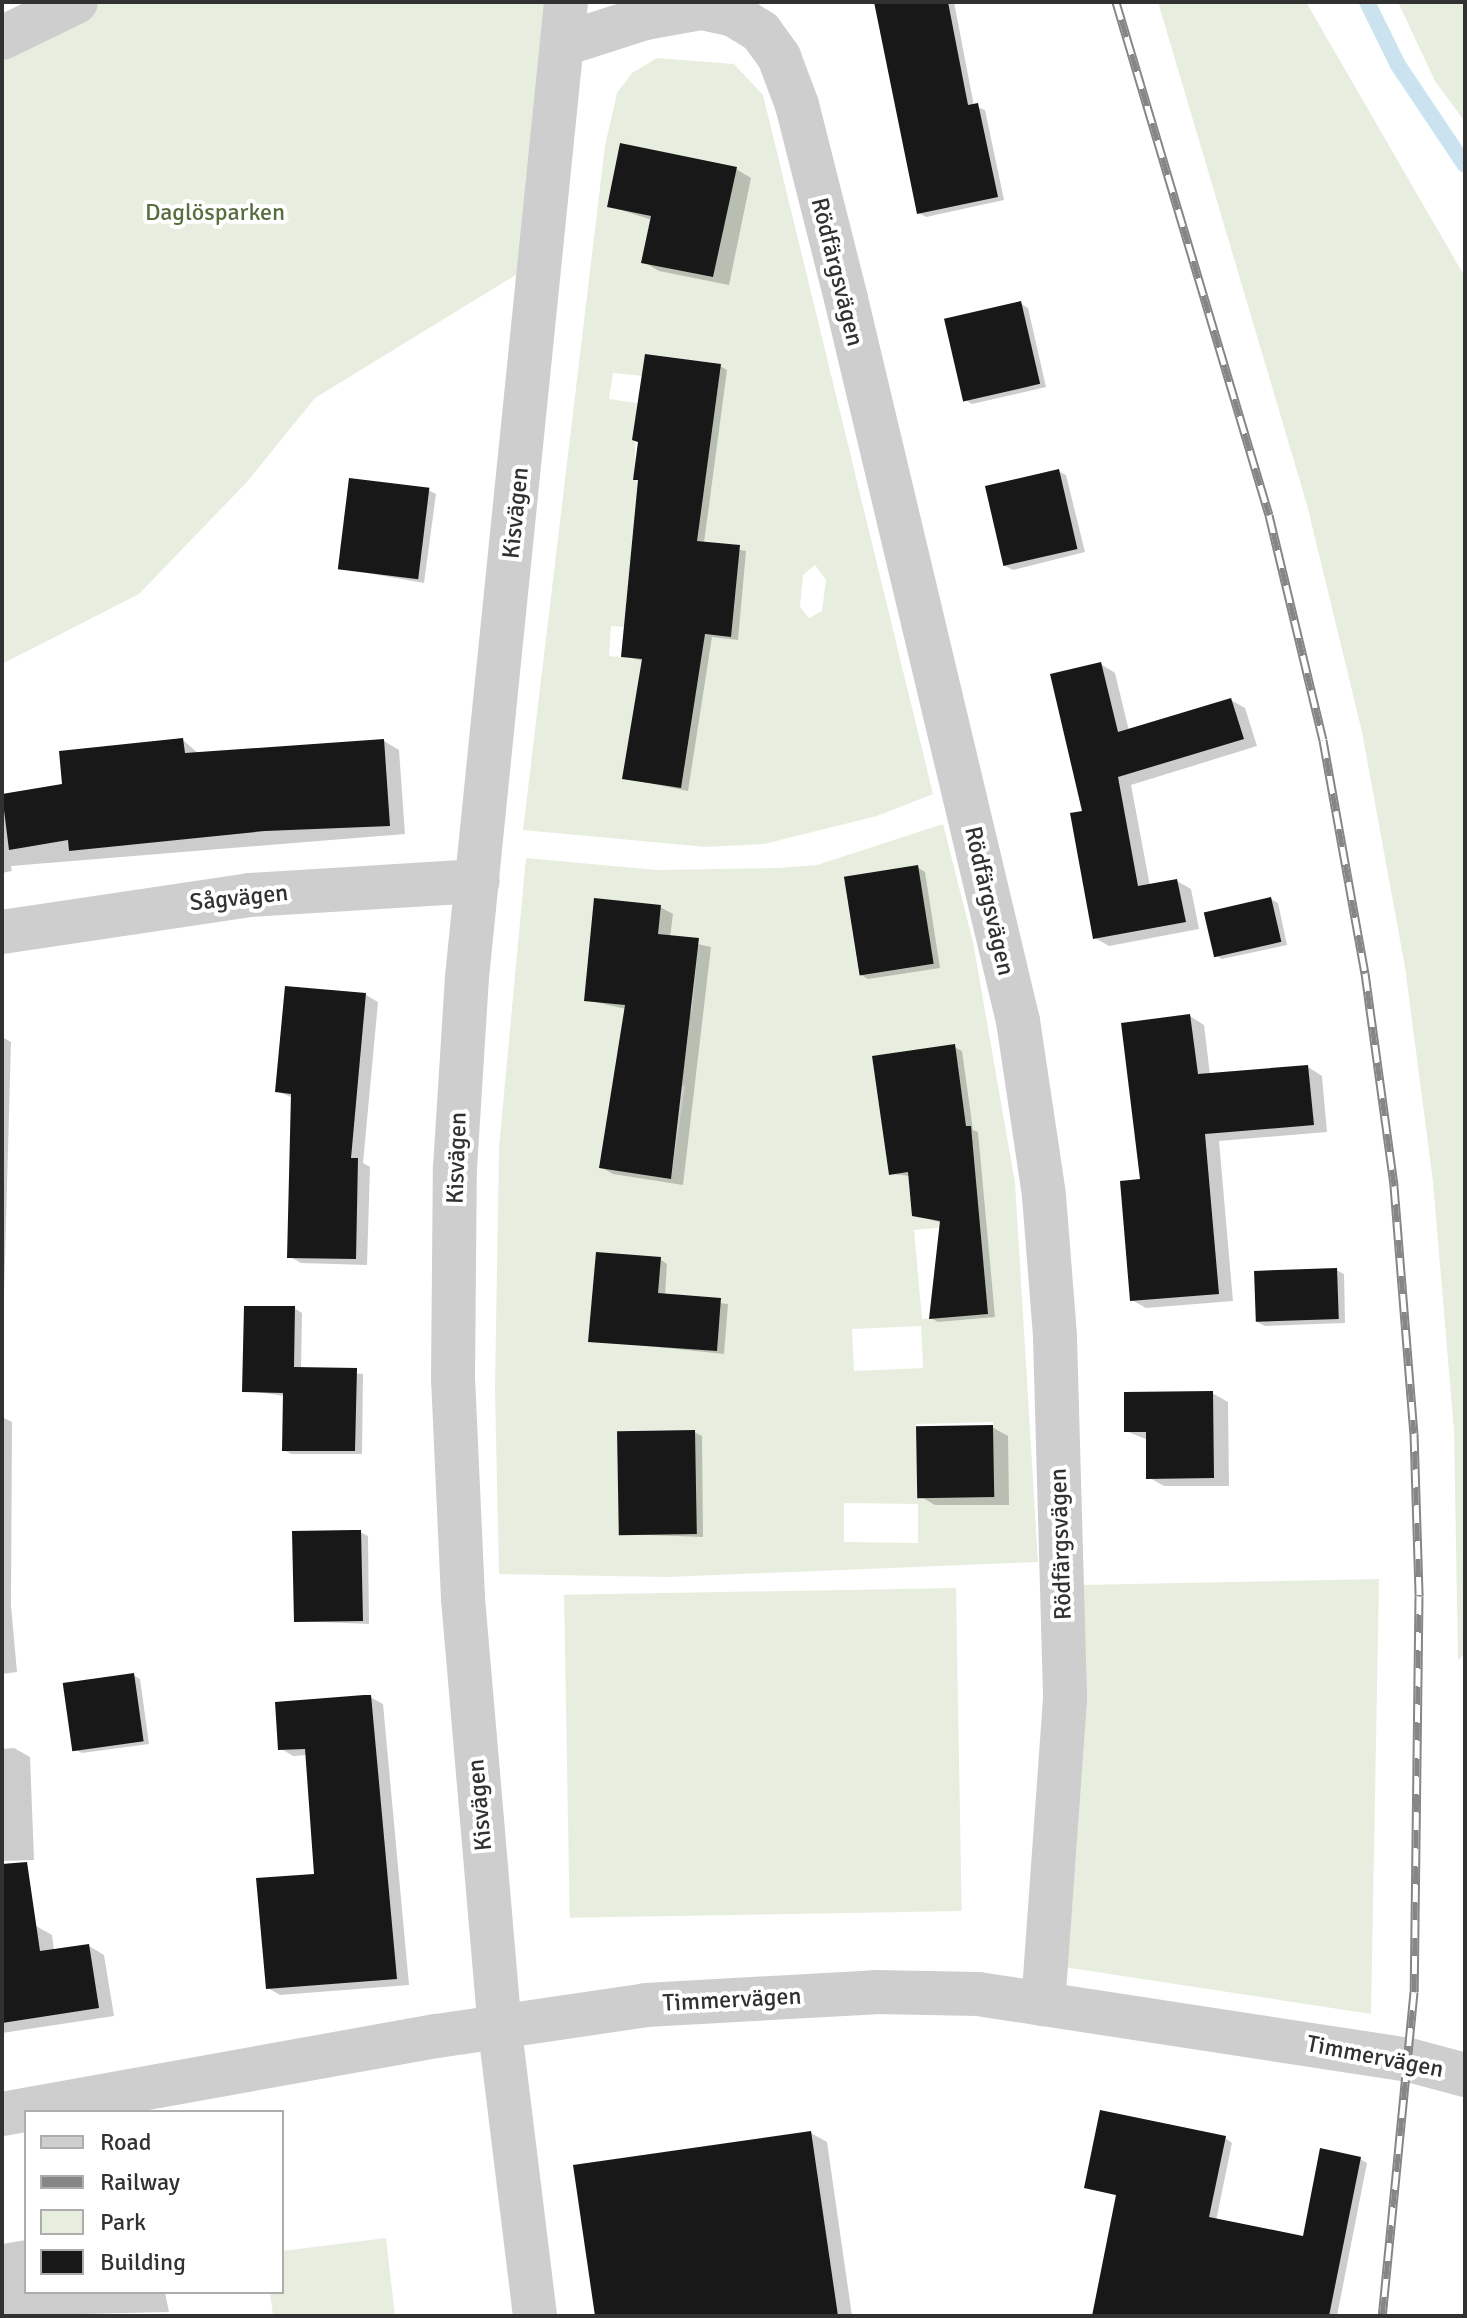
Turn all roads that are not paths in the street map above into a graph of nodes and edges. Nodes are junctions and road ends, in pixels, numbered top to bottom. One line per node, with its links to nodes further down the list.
1 (76, 2): 3 (street)
2 (565, 23): 4 (street, Kisvägen); 6 (street, Rödfärgsvägen)
3 (2, 38)
4 (478, 881): 5 (street, Sågvägen); 7 (street, Kisvägen)
5 (2, 932)
6 (1043, 2004): 7 (street, Timmervägen); 8 (street, Timmervägen)
7 (500, 2030): 9 (street, Timmervägen); 12 (street, Kisvägen)
8 (1465, 2075)
9 (24, 2110)
10 (24, 2110): 11 (street, Timmervägen)
11 (2, 2114)
12 (535, 2316)

